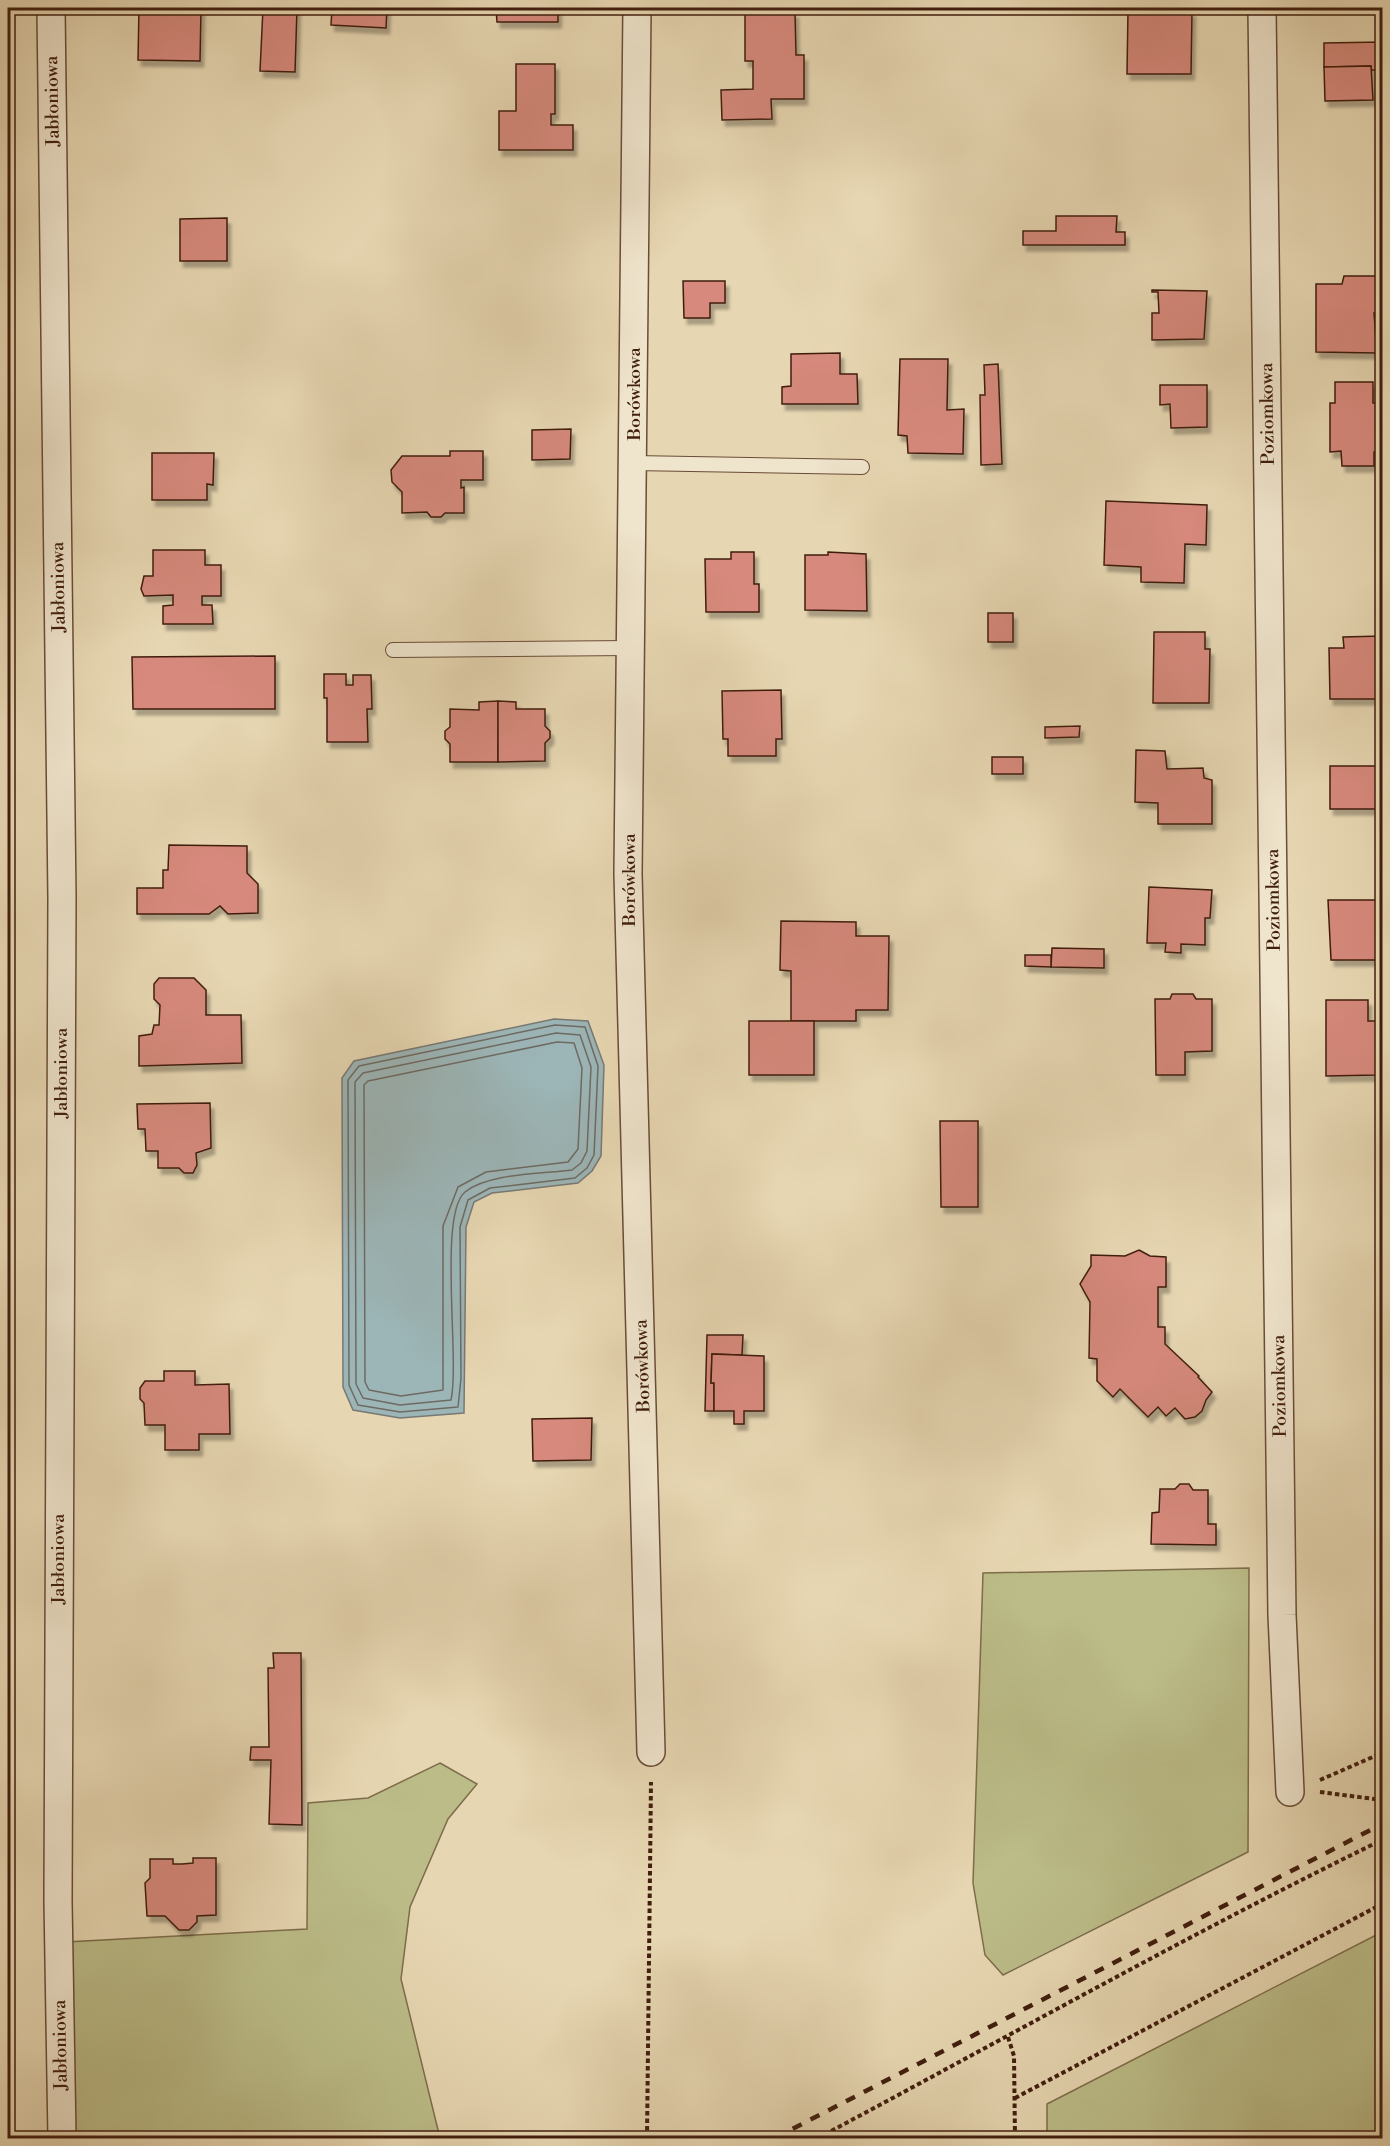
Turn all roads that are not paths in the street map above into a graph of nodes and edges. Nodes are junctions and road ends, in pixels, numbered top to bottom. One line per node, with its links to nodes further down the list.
1 (51, 8): 10 (street, Jabłoniowa)
2 (637, 8): 4 (street, Borówkowa)
3 (1262, 8): 9 (street, Poziomkowa)
4 (633, 463): 5 (lane); 6 (street, Borówkowa)
5 (862, 467)
6 (631, 648): 7 (lane); 8 (street, Borówkowa)
7 (393, 650)
8 (651, 1752)
9 (1290, 1792)
10 (62, 2139)

